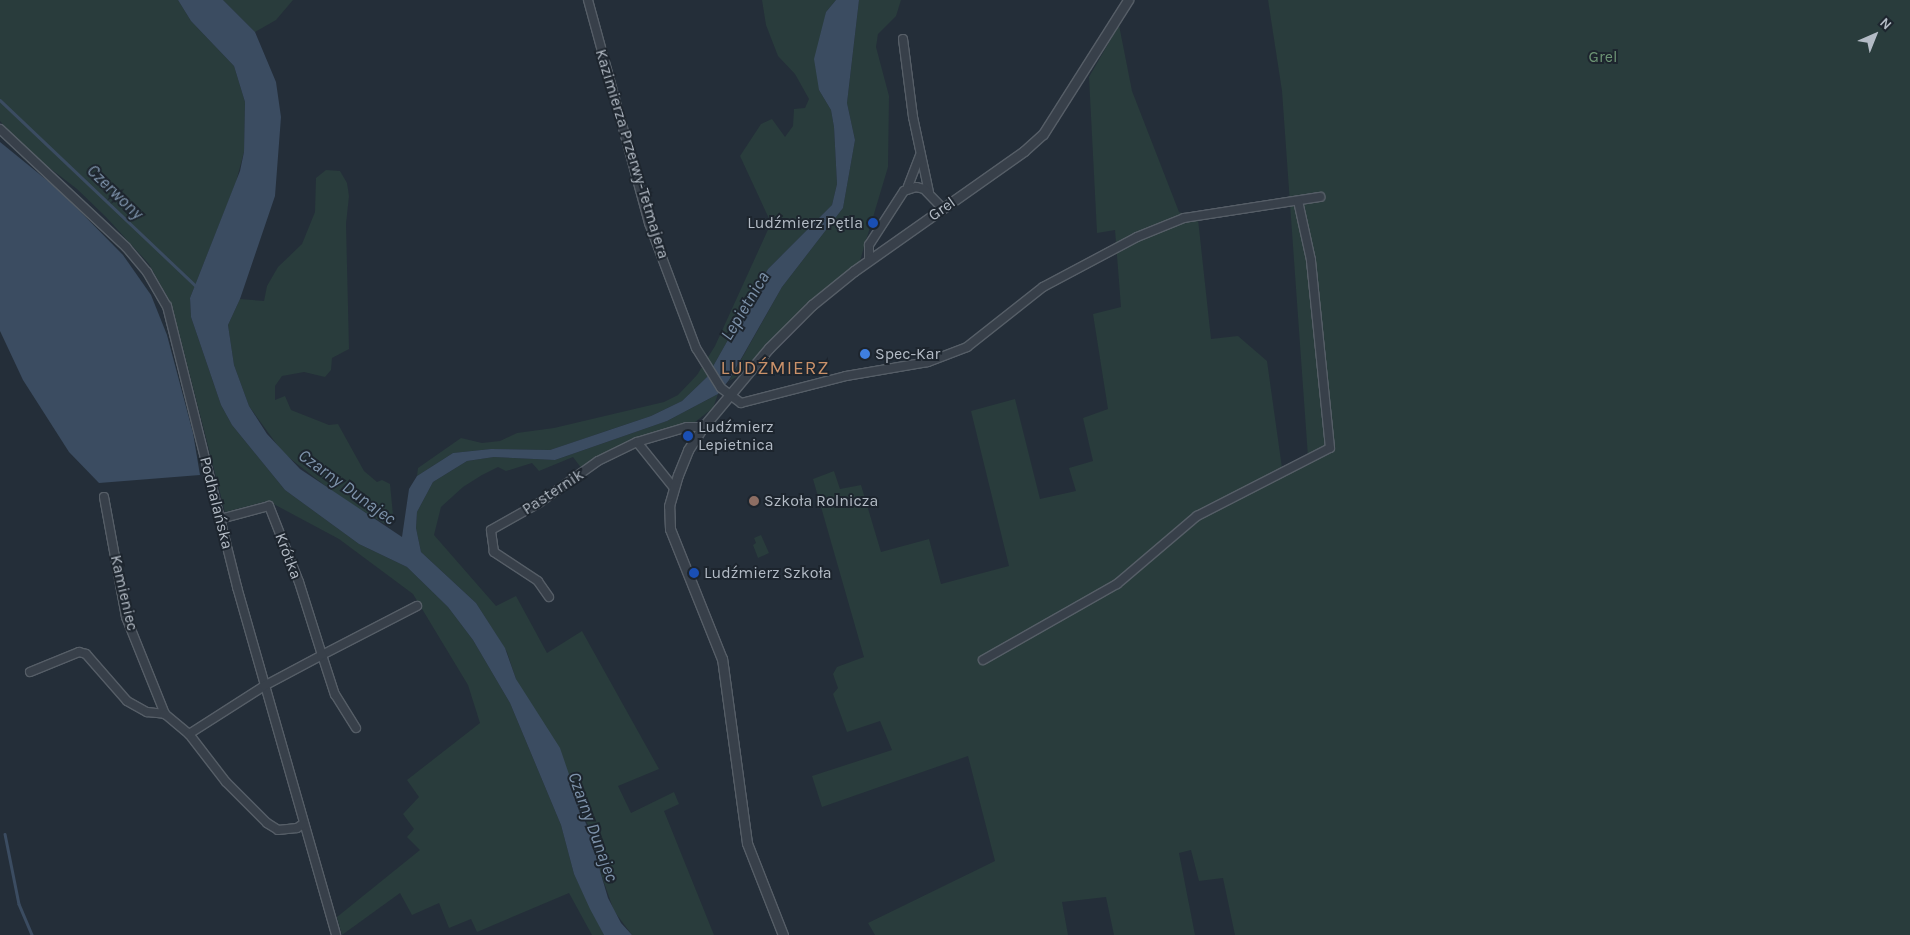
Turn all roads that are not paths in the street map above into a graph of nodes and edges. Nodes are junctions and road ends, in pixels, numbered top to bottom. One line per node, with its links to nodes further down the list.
1 (588, 0): 12 (street, Kazimierza Przerwy-Tetmajera)
2 (1128, 0): 10 (street, Grel)
3 (902, 39): 5 (street)
4 (0, 129): 17 (street, Podhalańska)
5 (920, 155): 6 (street); 7 (street)
6 (907, 189): 7 (street); 11 (street)
7 (929, 192): 10 (street)
8 (1320, 197): 9 (street)
9 (1298, 201): 12 (street); 21 (street)
10 (942, 209): 11 (street, Grel)
11 (869, 261): 12 (street, Grel)
12 (727, 393): 13 (street)
13 (703, 427): 14 (street, Pasternik); 15 (street)
14 (637, 442): 15 (street); 18 (street, Pasternik)
15 (674, 488): 29 (street)
16 (104, 497): 24 (street, Kamieniec)
17 (220, 518): 20 (street, Krótka); 23 (street, Podhalańska)
18 (549, 597)
19 (417, 606): 20 (street)
20 (322, 655): 23 (street); 25 (street, Krótka)
21 (982, 660)
22 (30, 672): 24 (street, Kamieniec)
23 (264, 686): 26 (street); 27 (street, Podhalańska)
24 (165, 714): 26 (street, Kamieniec)
25 (356, 728)
26 (189, 734): 27 (street, Kamieniec)
27 (304, 824): 28 (street, Podhalańska)
28 (336, 935)
29 (783, 935)

